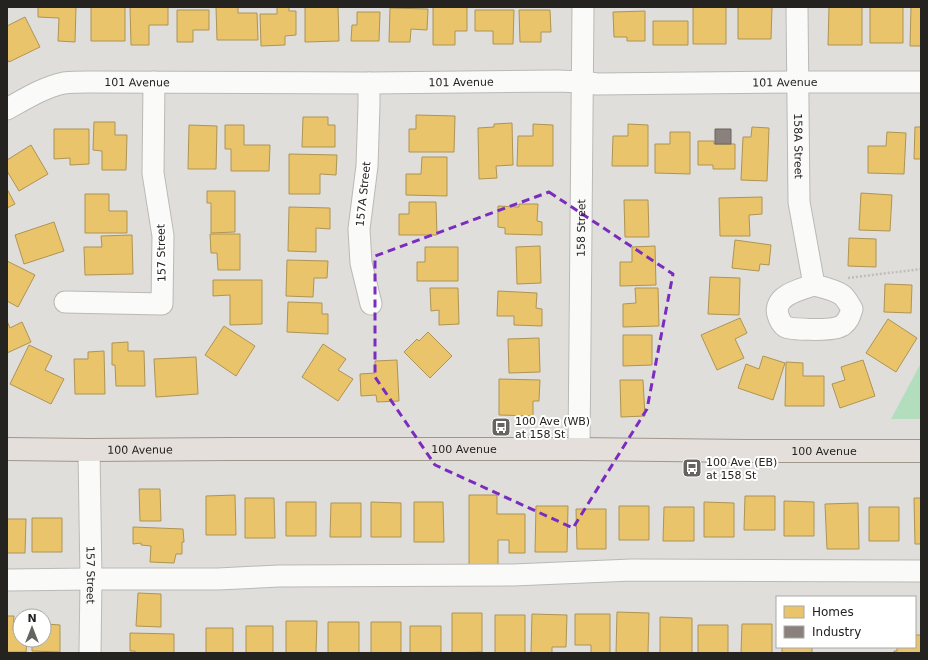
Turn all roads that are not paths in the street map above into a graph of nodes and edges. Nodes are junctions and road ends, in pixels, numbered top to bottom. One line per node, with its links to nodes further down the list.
1 (583, 7): 4 (street, 158 Street)
2 (797, 7): 5 (street, 158A Street)
3 (154, 82): 7 (street, 101 Avenue); 8 (street, 101 Avenue); 10 (street, 157 Street)
4 (583, 82): 5 (street, 101 Avenue); 7 (street, 101 Avenue); 13 (street, 158 Street)
5 (798, 82): 6 (street, 101 Avenue); 9 (street, 158A Street)
6 (921, 82)
7 (368, 83): 11 (street, 157A Street)
8 (7, 109)
9 (814, 285)
10 (65, 302)
11 (371, 304)
12 (7, 449): 14 (main road, 100 Avenue)
13 (580, 449): 14 (main road, 100 Avenue); 15 (main road, 100 Avenue)
14 (89, 450): 17 (street, 157 Street)
15 (921, 451)
16 (921, 571): 17 (street)
17 (91, 578): 18 (street); 19 (street, 157 Street)
18 (7, 580)
19 (90, 653)

